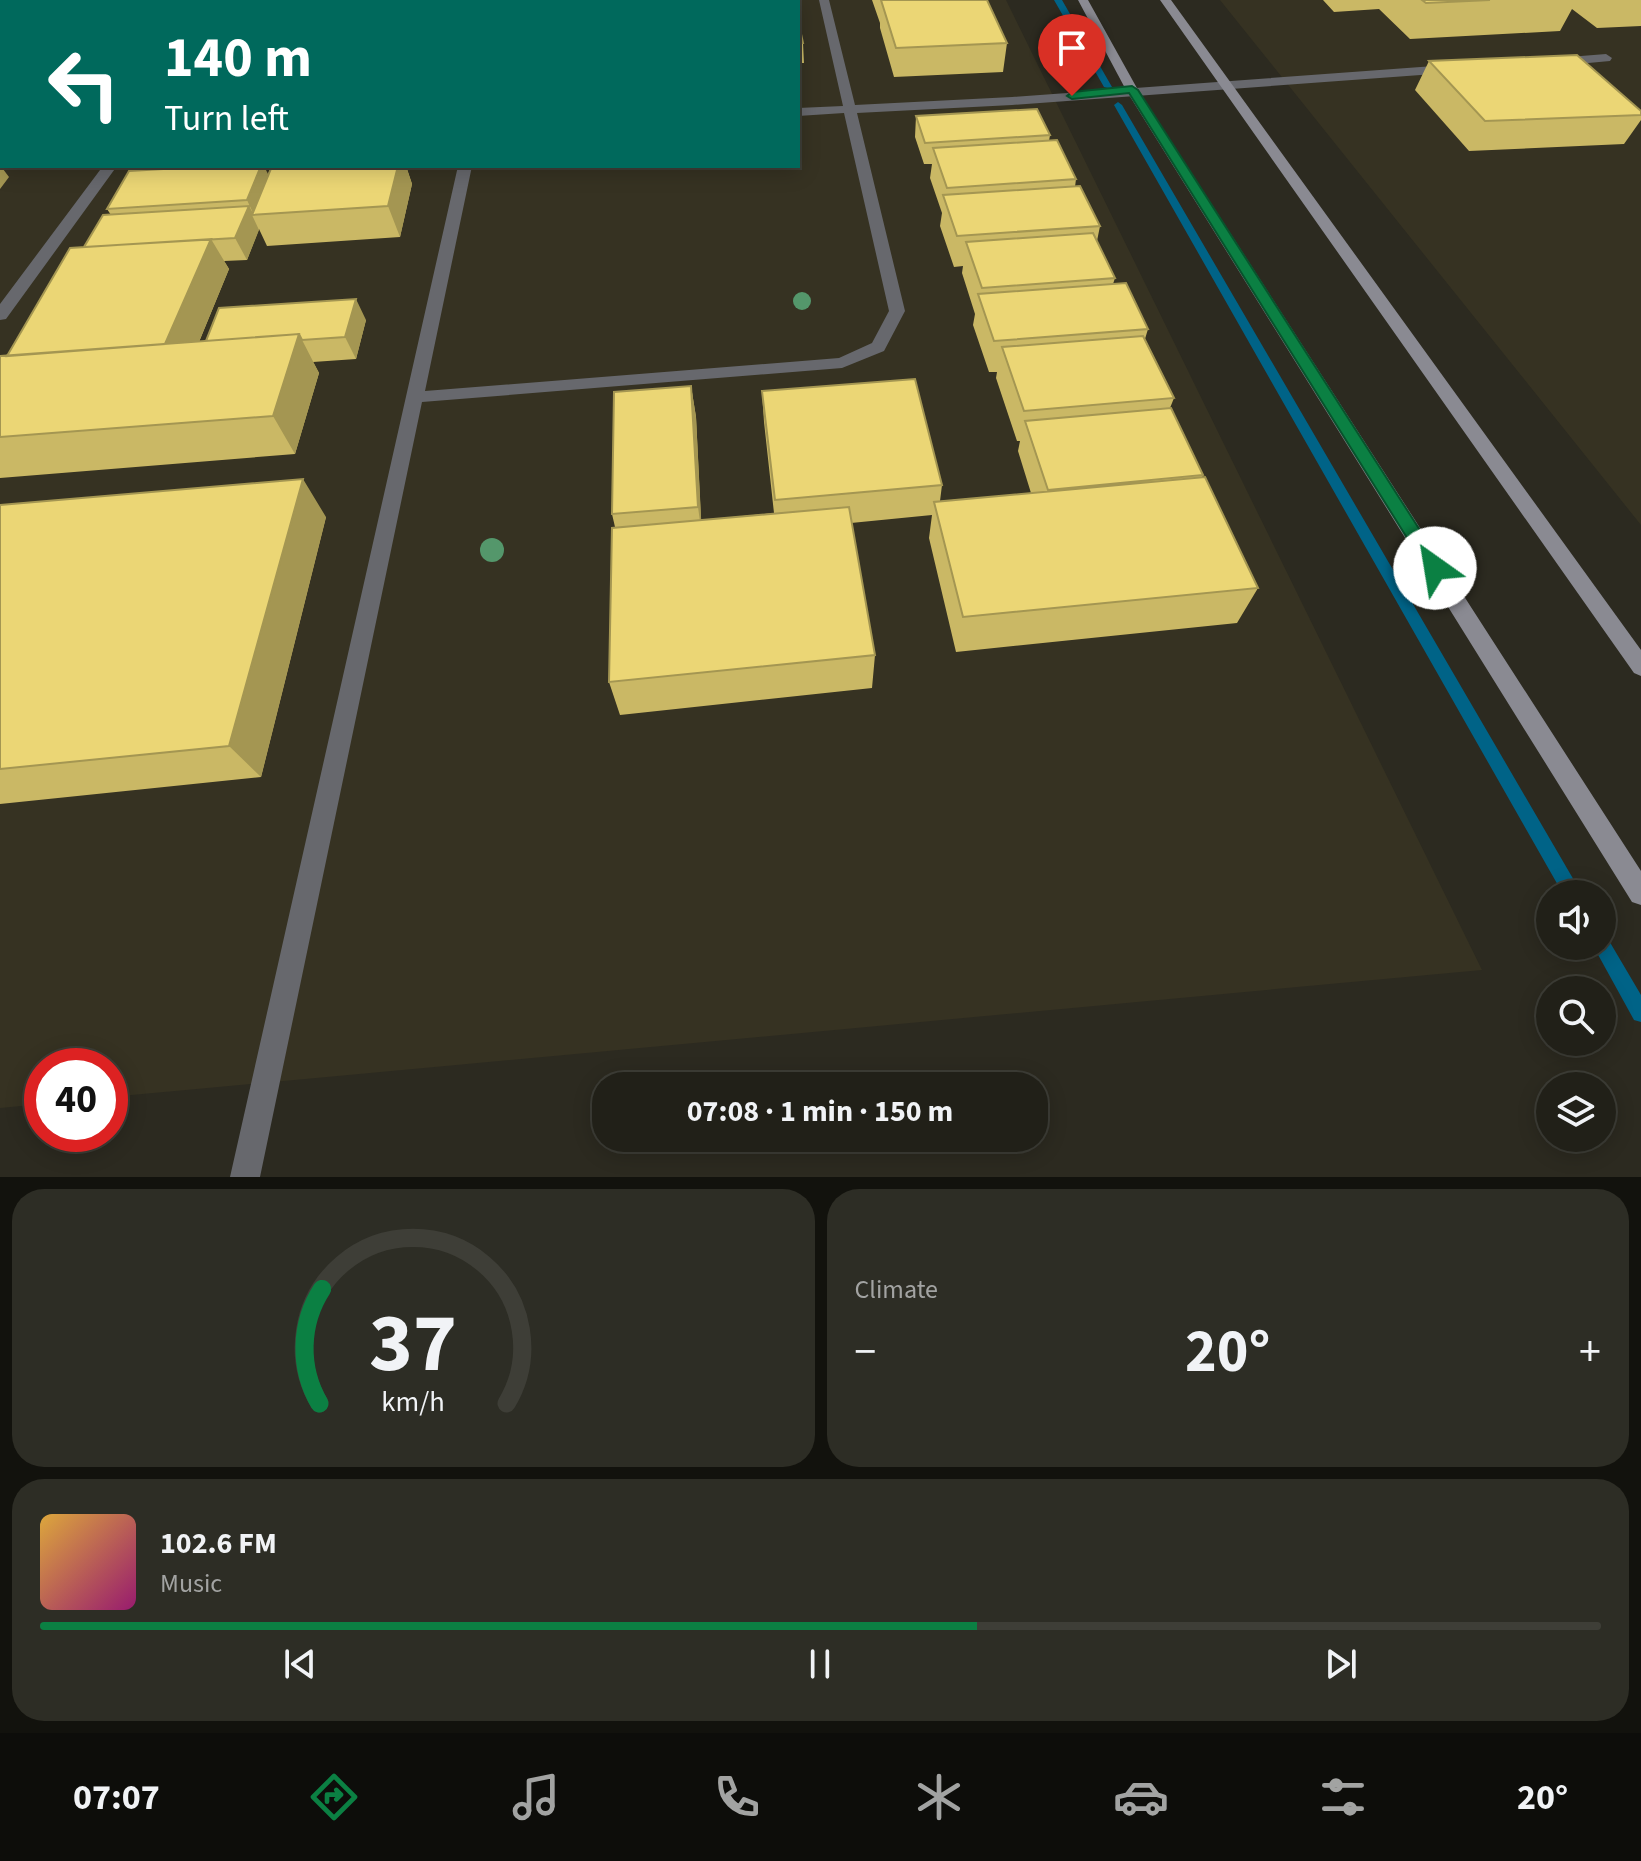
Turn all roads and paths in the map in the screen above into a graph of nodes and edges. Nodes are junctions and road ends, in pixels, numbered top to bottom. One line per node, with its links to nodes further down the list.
1 (824, 0): 9 (lane)
2 (1083, 0): 8 (street)
3 (1165, 0): 7 (street)
4 (1606, 58): 5 (lane)
5 (1545, 62)
6 (1468, 68): 7 (lane)
7 (1227, 85): 8 (lane); 15 (street)
8 (1132, 90): 9 (lane); 17 (street)
9 (848, 110): 10 (lane); 14 (lane)
10 (800, 112)
11 (109, 168): 13 (lane)
12 (465, 168): 14 (lane)
13 (0, 315)
14 (417, 397): 18 (lane)
15 (1632, 643): 16 (street)
16 (1641, 667)
17 (1641, 893)
18 (245, 1177)

